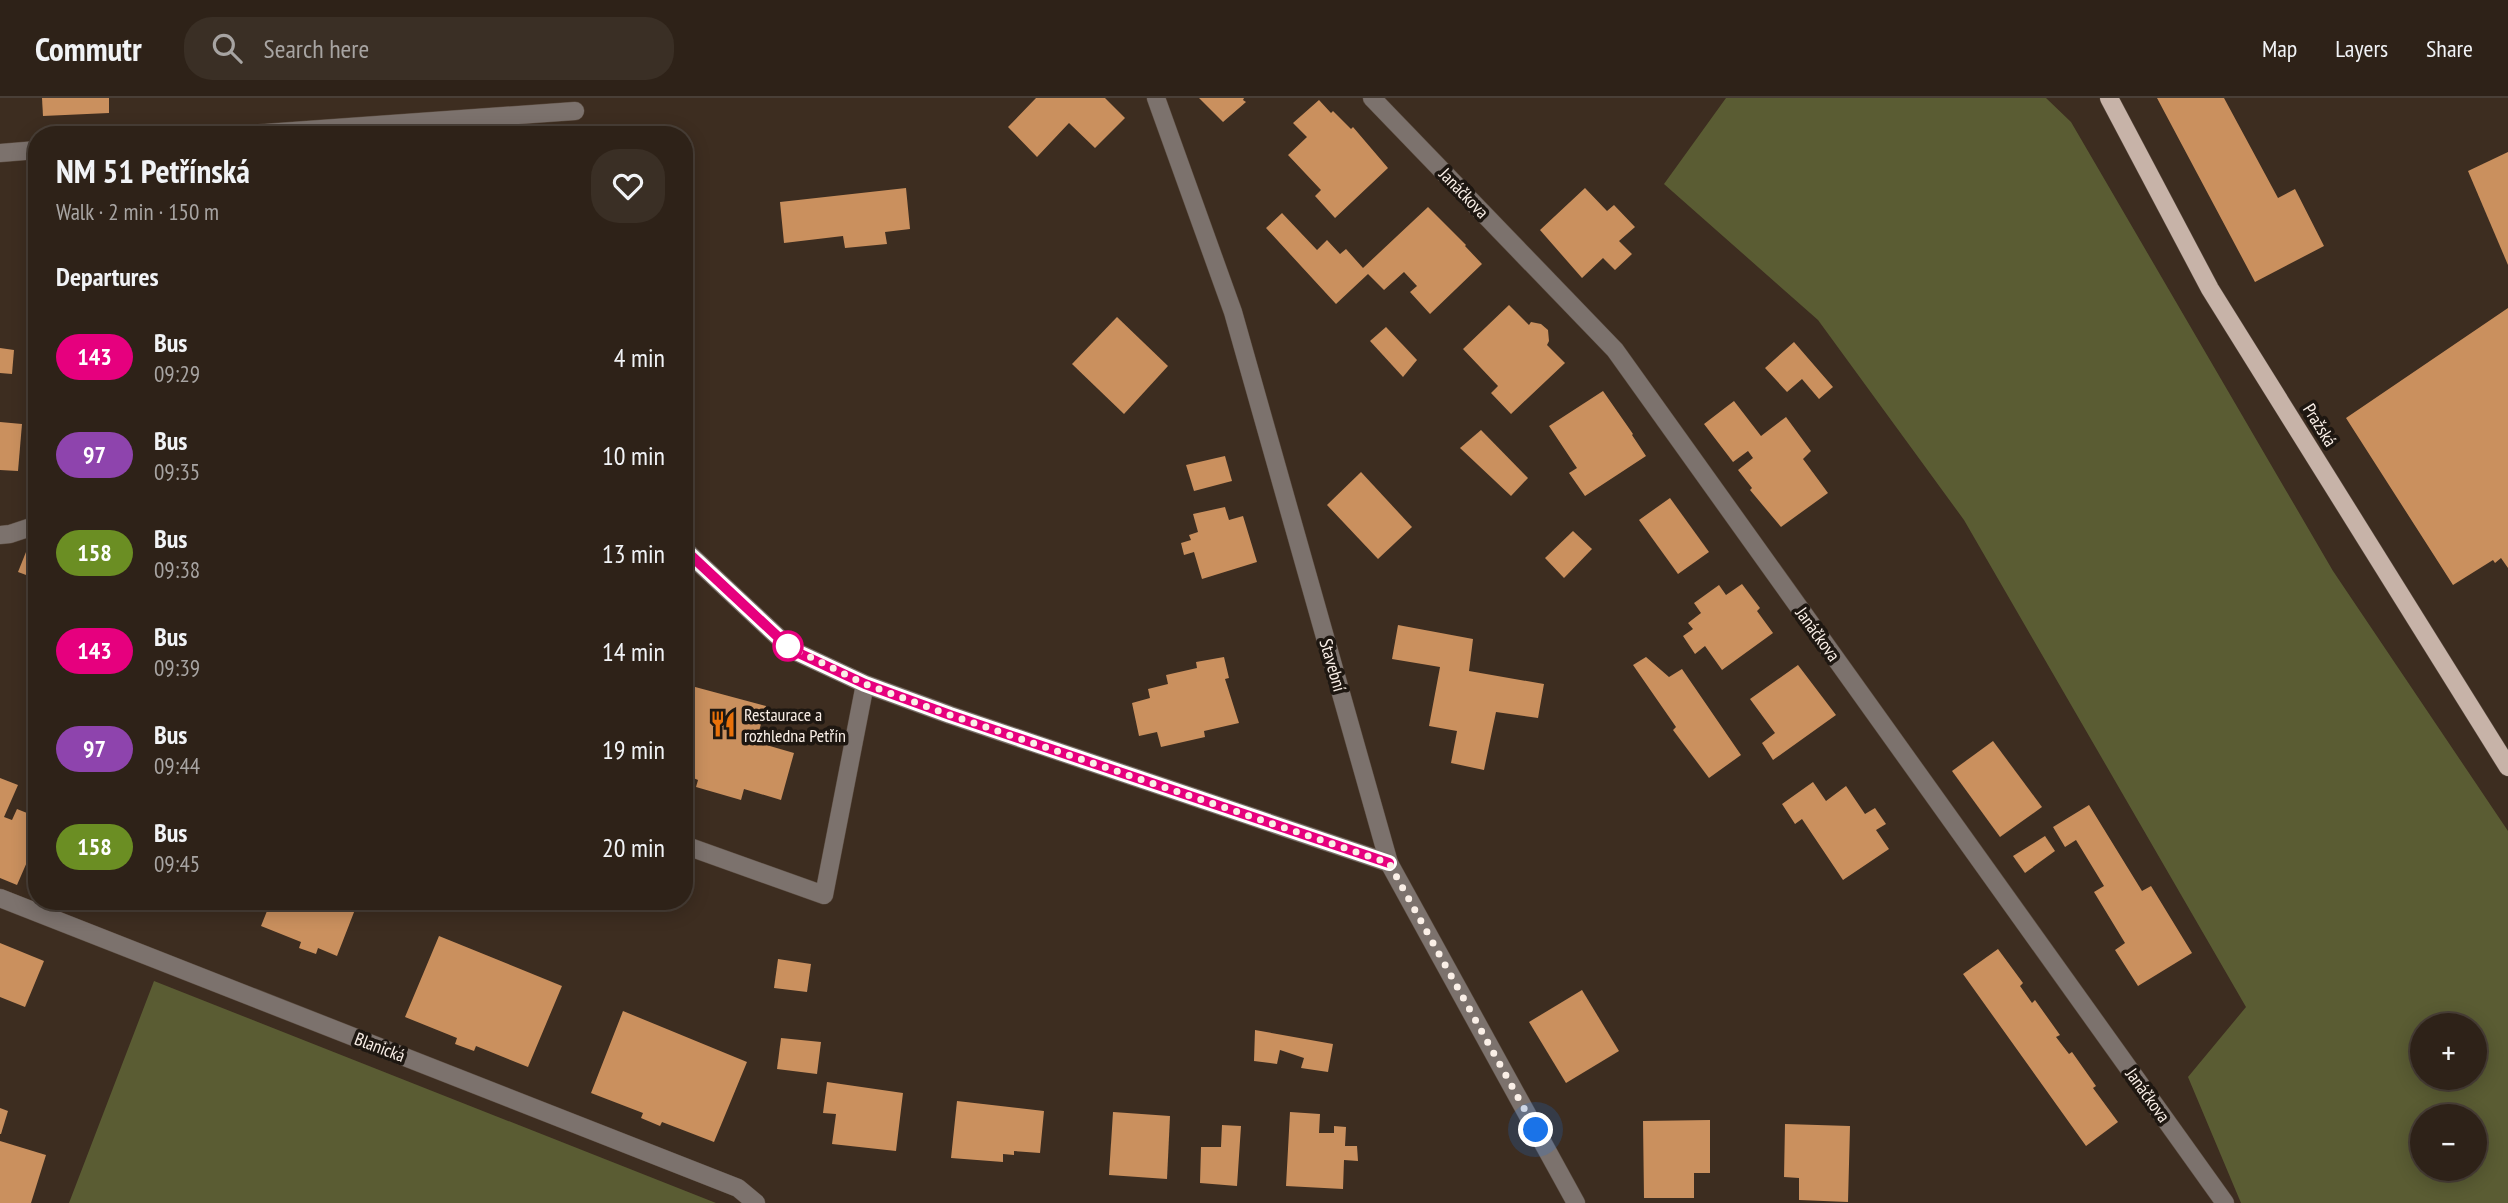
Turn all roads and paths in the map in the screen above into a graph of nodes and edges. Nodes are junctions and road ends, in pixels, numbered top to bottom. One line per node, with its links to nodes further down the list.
1 (1156, 98): 14 (street, Stavební)
2 (1372, 98): 20 (street, Janáčkova)
3 (2109, 98): 12 (main road, Pražská)
4 (575, 111): 5 (street)
5 (363, 126)
6 (28, 151): 7 (street)
7 (0, 153)
8 (28, 528): 9 (street)
9 (0, 535)
10 (693, 557): 11 (street)
11 (865, 684): 13 (street); 14 (street)
12 (2508, 767)
13 (693, 848)
14 (1389, 863): 19 (street, Stavební)
15 (0, 898): 16 (street, Blanická)
16 (28, 909)
17 (31, 910): 18 (street, Blanická)
18 (756, 1203)
19 (1576, 1203)
20 (2225, 1203)

